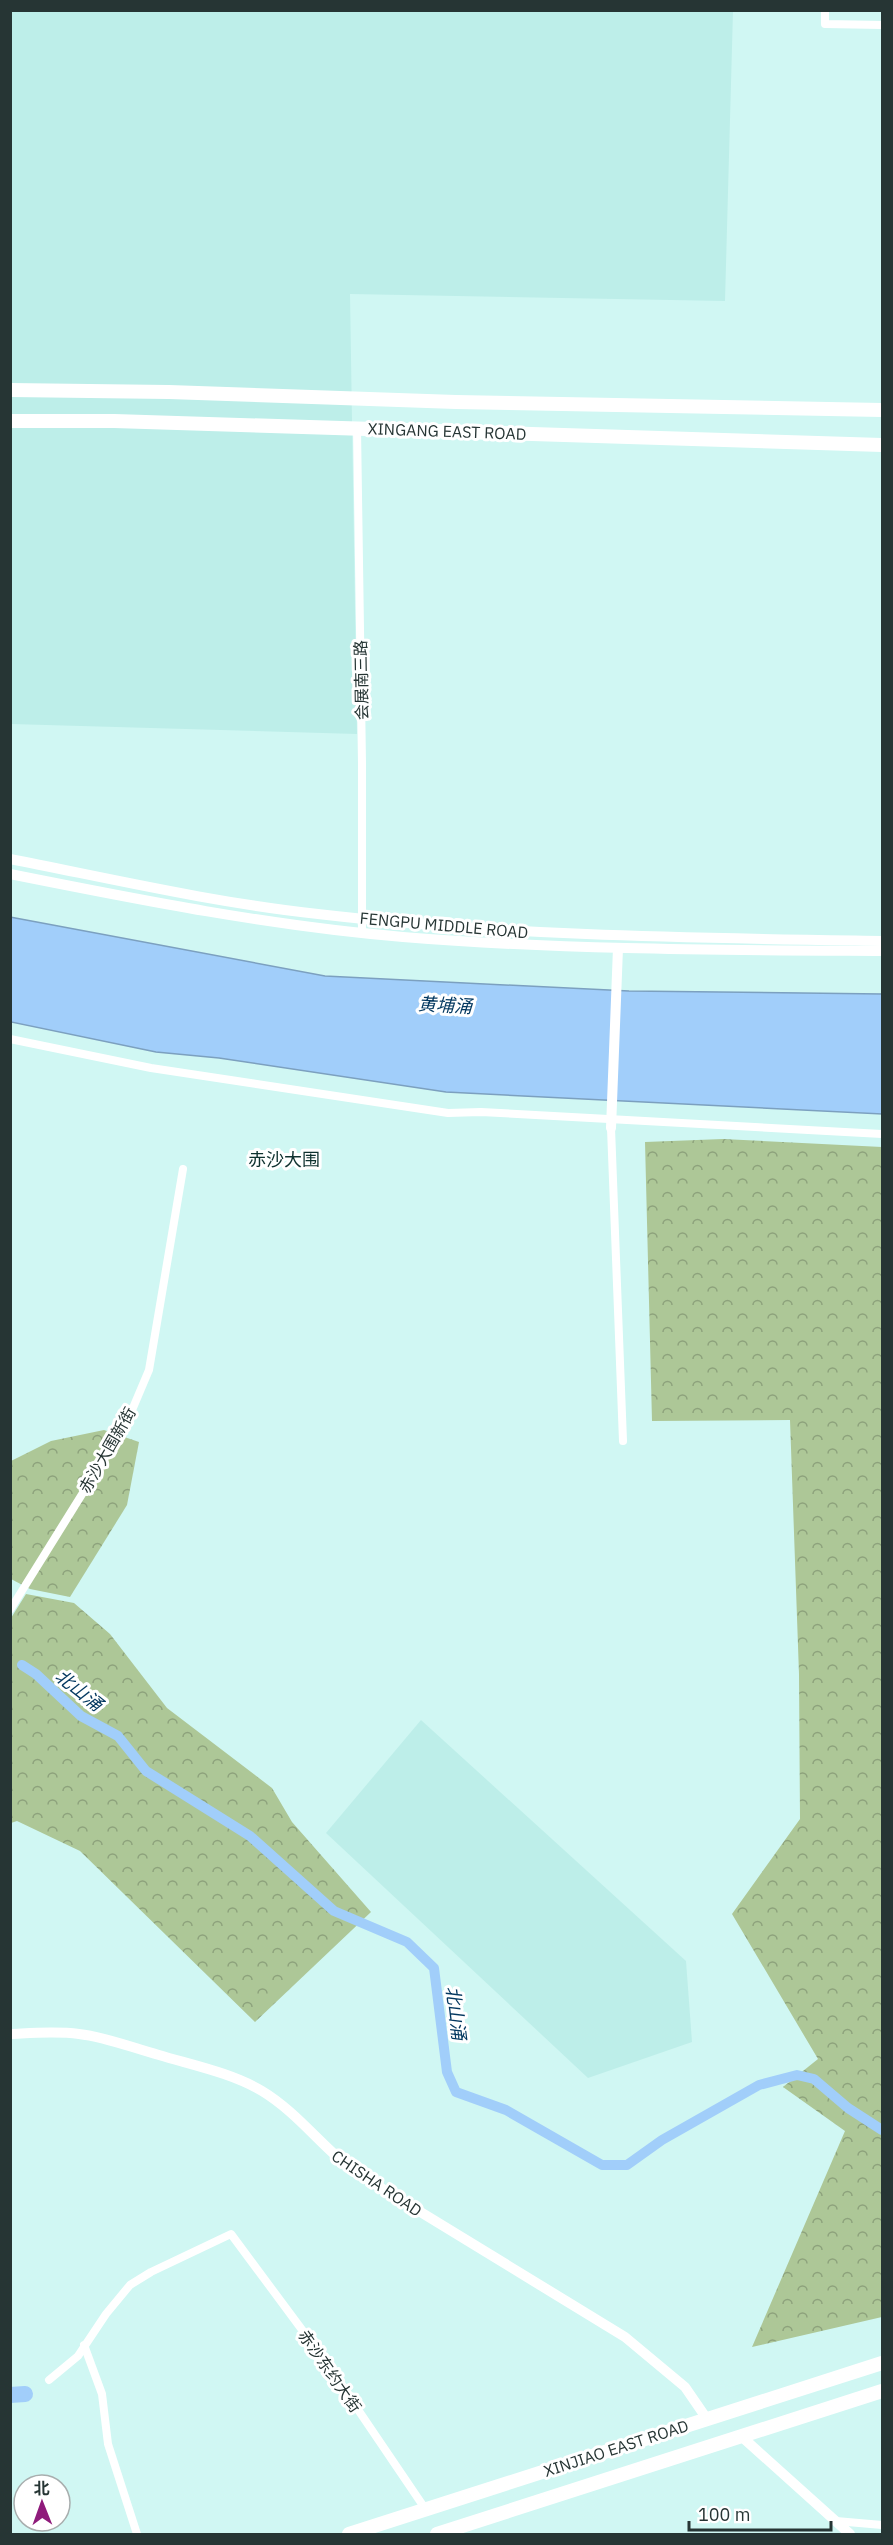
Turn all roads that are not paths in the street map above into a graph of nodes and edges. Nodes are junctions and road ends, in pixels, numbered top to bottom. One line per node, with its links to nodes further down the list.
1 (825, 10): 2 (street)
2 (882, 25)
3 (10, 390): 4 (main road, XINGANG EAST ROAD)
4 (882, 410)
5 (10, 421): 6 (main road, XINGANG EAST ROAD)
6 (357, 428): 7 (main road, XINGANG EAST ROAD); 10 (street, 会展南三路)
7 (882, 445)
8 (10, 859): 10 (street, FENGPU MIDDLE ROAD)
9 (10, 874): 11 (street, FENGPU MIDDLE ROAD)
10 (362, 919): 11 (street, 会展南三路); 12 (street, FENGPU MIDDLE ROAD)
11 (362, 933): 13 (street, FENGPU MIDDLE ROAD)
12 (882, 941)
13 (618, 948): 14 (street, FENGPU MIDDLE ROAD); 16 (street)
14 (882, 951)
15 (10, 1039): 17 (street)
16 (611, 1128): 19 (street)
17 (882, 1134)
18 (183, 1169): 20 (street, 赤沙大围新街)
19 (623, 1441)
20 (10, 1610)
21 (10, 2034): 26 (street, CHISHA ROAD)
22 (84, 2344): 24 (street); 28 (street, 赤沙东约大街); 31 (street)
23 (882, 2363): 26 (main road, XINJIAO EAST ROAD)
24 (49, 2380)
25 (882, 2391): 27 (main road, XINJIAO EAST ROAD)
26 (707, 2419): 28 (main road, XINJIAO EAST ROAD)
27 (741, 2436): 29 (street); 33 (main road, XINJIAO EAST ROAD)
28 (426, 2510): 32 (main road, XINJIAO EAST ROAD)
29 (836, 2521): 30 (street); 34 (street)
30 (882, 2524)
31 (137, 2535)
32 (349, 2535)
33 (437, 2535)
34 (850, 2535)

